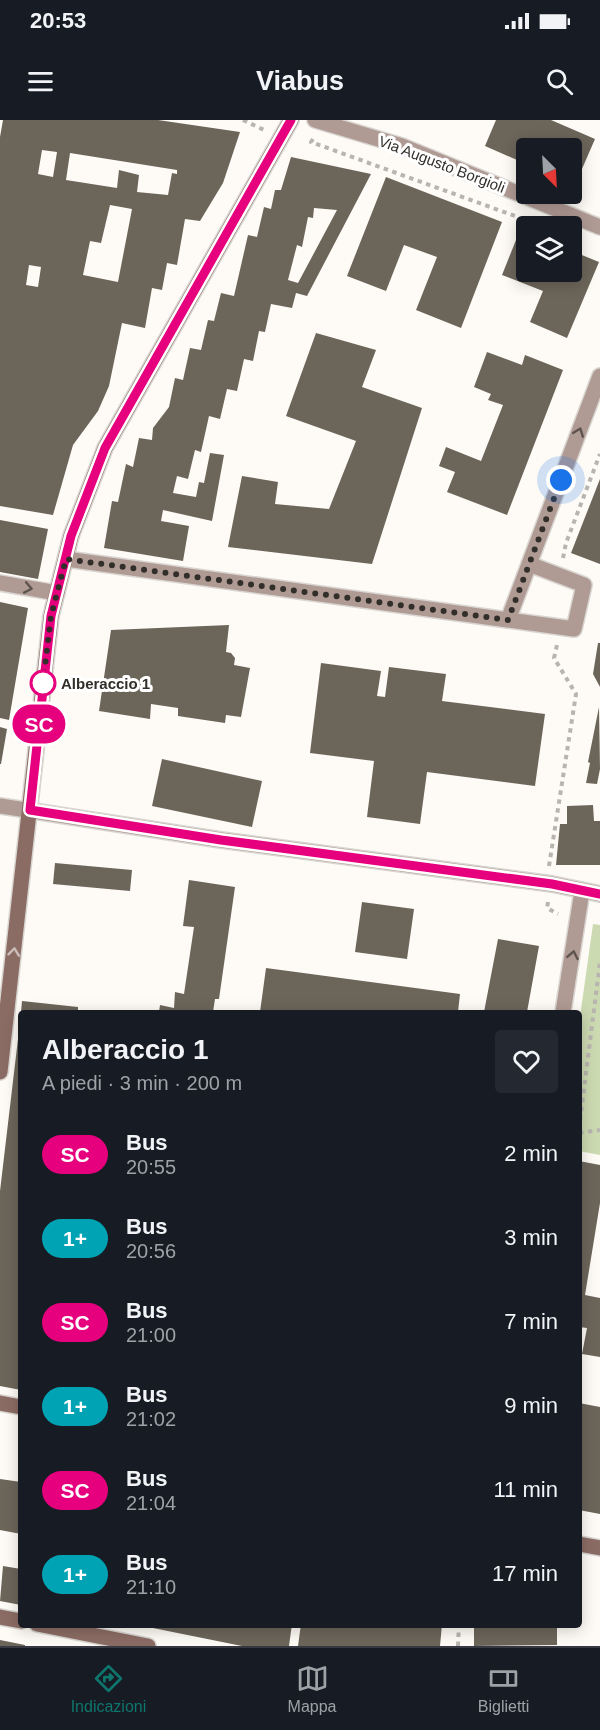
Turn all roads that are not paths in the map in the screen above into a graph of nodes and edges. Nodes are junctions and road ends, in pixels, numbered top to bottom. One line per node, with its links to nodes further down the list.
1 (291, 120): 5 (street)
2 (319, 121): 3 (street, Via Augusto Borgioli)
3 (600, 227)
4 (600, 376): 6 (street, one-way to 4)
5 (66, 559): 8 (street); 9 (street)
6 (530, 564): 9 (street); 9 (street)
7 (0, 582): 8 (street, one-way to 8)
8 (57, 593): 11 (street)
9 (508, 620)
10 (0, 806): 11 (street)
11 (30, 810): 12 (street); 15 (street, one-way to 11)
12 (582, 891): 13 (street); 14 (street, one-way to 12)
13 (600, 894)
14 (563, 1010)
15 (0, 1072)
16 (0, 1403): 17 (street)
17 (18, 1406)
18 (582, 1545): 19 (street)
19 (600, 1548)
20 (0, 1617): 21 (street)
21 (18, 1620)
22 (57, 1628): 23 (street)
23 (148, 1646)

